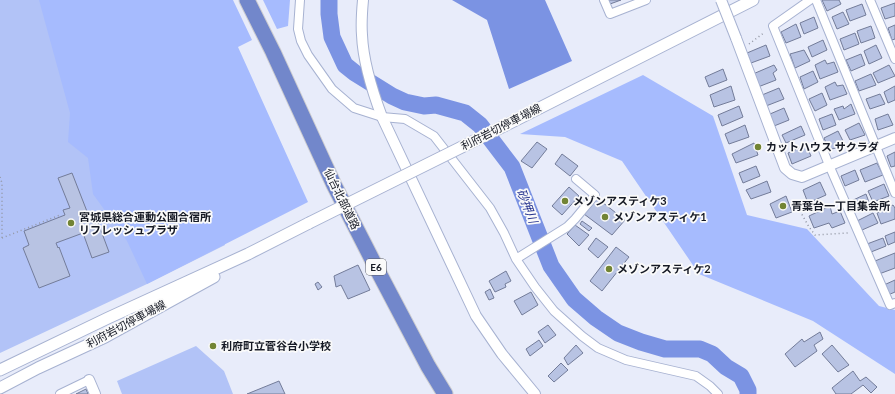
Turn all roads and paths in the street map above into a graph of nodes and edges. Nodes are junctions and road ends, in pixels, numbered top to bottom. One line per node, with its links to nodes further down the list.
1 (247, 0): 33 (highway, 仙台北部道路 / E6)
2 (300, 0): 14 (street)
3 (363, 0): 14 (street)
4 (604, 0): 5 (street)
5 (646, 0)
6 (721, 0): 17 (street, bridge)
7 (753, 0): 25 (main road, 利府岩切停車場線, bridge)
8 (810, 0): 11 (street)
9 (816, 0): 16 (street)
10 (870, 0): 13 (street)
11 (773, 26): 12 (path); 17 (street)
12 (745, 47)
13 (895, 59)
14 (382, 117): 26 (street); 34 (street)
15 (895, 138): 16 (street)
16 (876, 146): 17 (street); 20 (street)
17 (829, 166): 23 (street)
18 (0, 177): 24 (path)
19 (576, 179): 26 (street)
20 (895, 193)
21 (800, 211): 23 (path)
22 (60, 215): 24 (path)
23 (858, 232): 27 (street)
24 (1, 239)
25 (248, 254): 28 (main road, 利府岩切停車場線); 30 (main road, 利府岩切停車場線)
26 (516, 259): 35 (street)
27 (895, 303)
28 (0, 370)
29 (89, 380): 31 (street); 32 (street)
30 (0, 388)
31 (60, 394)
32 (94, 394)
33 (445, 394)
34 (535, 394)
35 (718, 394)

